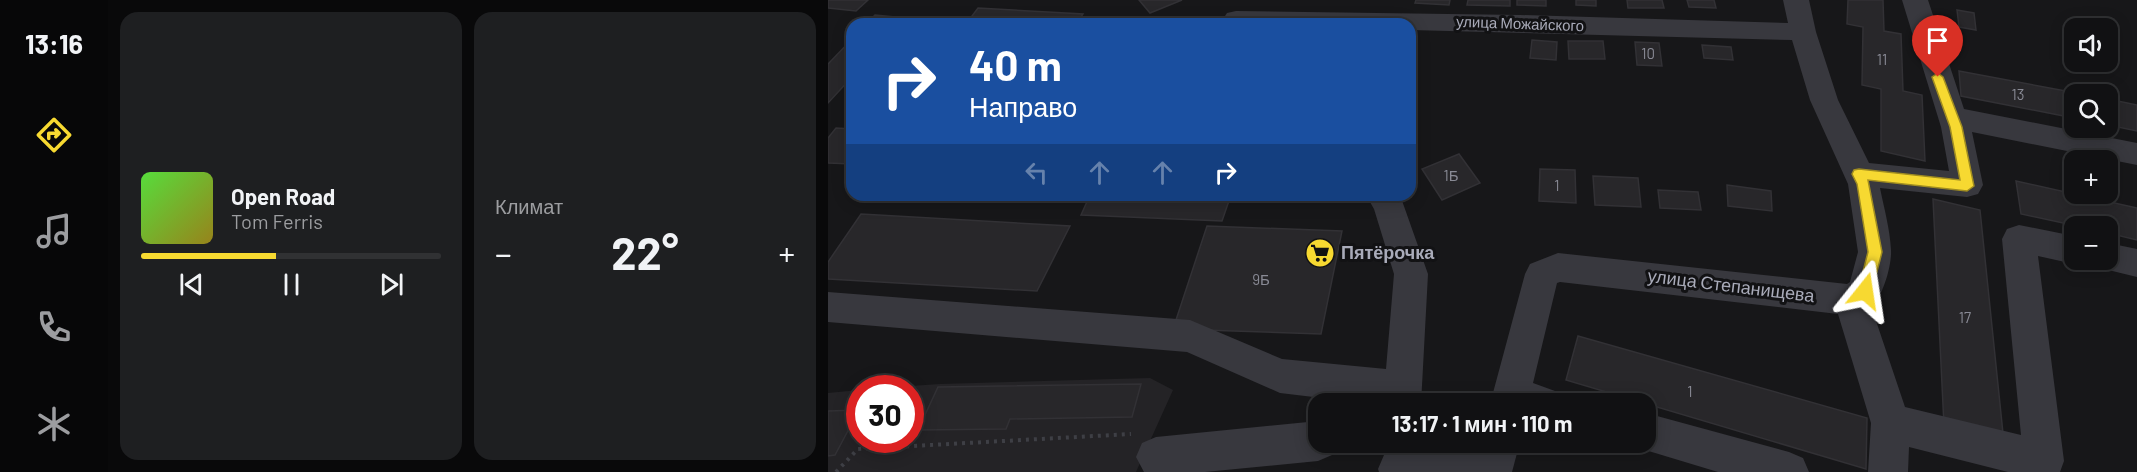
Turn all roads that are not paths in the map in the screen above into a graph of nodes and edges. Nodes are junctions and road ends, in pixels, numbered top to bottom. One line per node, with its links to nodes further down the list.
1 (1796, 0): 6 (street)
2 (1915, 0): 7 (street)
3 (1233, 14): 4 (street, улица Можайского)
4 (1361, 18)
5 (1416, 20): 6 (street, улица Можайского)
6 (1803, 32): 9 (street)
7 (1952, 117): 8 (street); 9 (street)
8 (2137, 154)
9 (1859, 174): 14 (street)
10 (1387, 201): 17 (street)
11 (2064, 248): 19 (street)
12 (2118, 259): 13 (street)
13 (2137, 263)
14 (1851, 300): 18 (street, улица Степанищева); 19 (street)
15 (828, 307): 16 (street)
16 (1384, 393)
17 (1402, 393)
18 (1521, 393)
19 (1891, 423): 26 (street)
20 (1656, 435): 25 (street)
21 (1308, 442): 22 (street)
22 (1142, 450)
23 (1398, 461): 24 (street)
24 (1496, 462)
25 (1789, 472)
26 (1888, 472)

